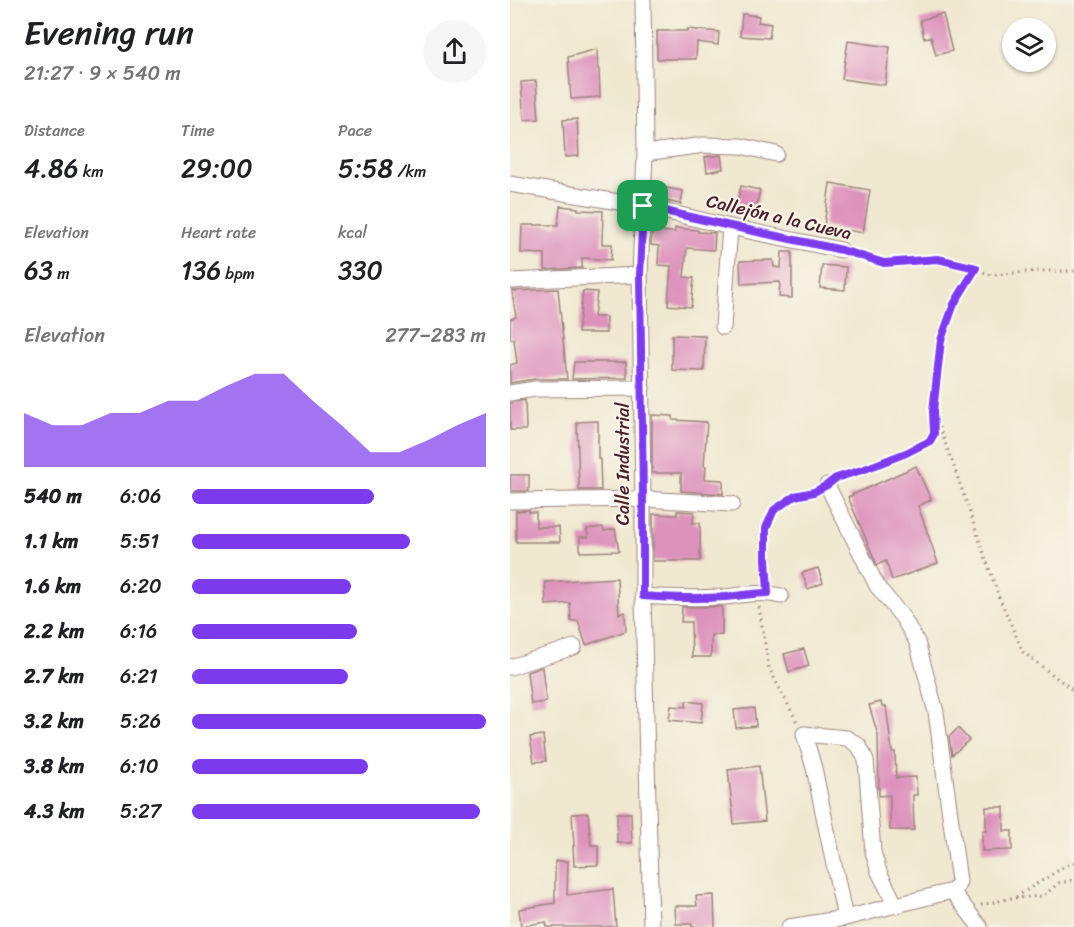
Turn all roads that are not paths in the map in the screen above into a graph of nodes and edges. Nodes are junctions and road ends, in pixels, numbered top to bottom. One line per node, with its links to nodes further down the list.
1 (644, 0): 2 (street, Calle Industrial)
2 (645, 153): 3 (street); 5 (street, Calle Industrial)
3 (776, 154)
4 (510, 184): 5 (street, Callejón a la Cueva)
5 (643, 206): 6 (street, Callejón a la Cueva); 8 (street, Calle Industrial)
6 (730, 226): 7 (street, Callejón a la Cueva); 10 (street)
7 (842, 250)
8 (640, 275): 9 (street); 11 (street, Calle Industrial)
9 (510, 281)
10 (723, 327)
11 (642, 388): 12 (street); 14 (street, Calle Industrial)
12 (510, 393)
13 (827, 485): 21 (street)
14 (643, 499): 15 (street); 16 (street); 18 (street, Calle Industrial)
15 (510, 501)
16 (732, 504)
17 (767, 594): 18 (street)
18 (643, 596): 24 (street, Calle Industrial)
19 (574, 647): 20 (street)
20 (510, 667)
21 (952, 891): 22 (street); 26 (street)
22 (896, 906): 23 (street); 23 (street)
23 (845, 918): 25 (street)
24 (651, 927)
25 (789, 927)
26 (980, 927)

